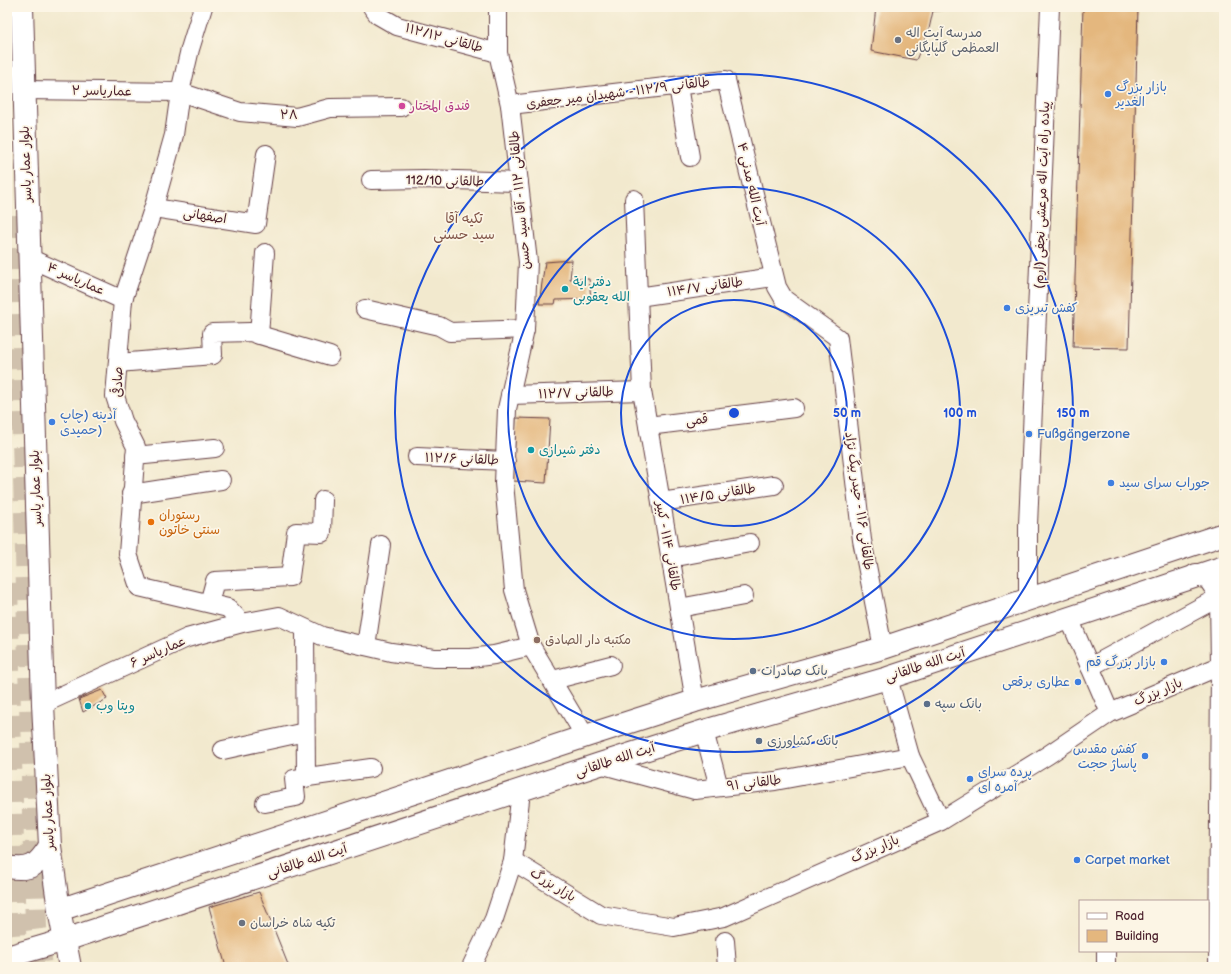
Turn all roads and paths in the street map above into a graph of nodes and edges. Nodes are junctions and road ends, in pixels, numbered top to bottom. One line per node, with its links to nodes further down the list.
1 (22, 7): 9 (main road, بلوار عمار یاسر)
2 (203, 7): 10 (street)
3 (372, 7): 6 (street, طالقانی ۱۱۲/۱۲)
4 (498, 7): 6 (street, طالقانی ۱۱۲ - آقا سید حسن)
5 (1050, 7): 50 (street, پیاده راه آیت اله مرعشی نجفی (ارم))
6 (498, 53): 11 (street, طالقانی ۱۱۲ - آقا سید حسن)
7 (726, 80): 8 (street, طالقانی ۱۱۲/۹ - شهیدان میر جعفری); 21 (street, ۴ آیت الله مدنی)
8 (678, 86): 11 (street, طالقانی ۱۱۲/۹ - شهیدان میر جعفری); 14 (street)
9 (24, 90): 10 (street, عماریاسر ۲); 20 (main road, بلوار عمار یاسر)
10 (180, 92): 12 (street, ۲۸); 18 (street, صادقی)
11 (510, 105): 16 (street, طالقانی ۱۱۲ - آقا سید حسن)
12 (401, 106)
13 (266, 154): 18 (street, اصفهانی)
14 (690, 157)
15 (371, 180): 16 (street, طالقانی 112/10)
16 (519, 182): 25 (street, طالقانی ۱۱۲ - آقا سید حسن)
17 (634, 199): 22 (street, طالقانی ۱۱۴ - کبیر)
18 (154, 208): 23 (street, صادقی)
19 (266, 254): 26 (street)
20 (29, 258): 23 (street, عماریاسر ۴); 65 (main road, بلوار عمار یاسر)
21 (775, 282): 22 (street, طالقانی ۱۱۴/۷); 58 (street, طالقانی ۱۱۶ - حیدر بیگ نژاد)
22 (638, 297): 29 (street, طالقانی ۱۱۴ - کبیر)
23 (123, 300): 28 (street, صادقی)
24 (365, 309): 25 (street)
25 (525, 329): 30 (street, طالقانی ۱۱۲ - آقا سید حسن)
26 (259, 335): 27 (street); 28 (street)
27 (330, 356)
28 (118, 363): 34 (street, صادقی)
29 (642, 391): 30 (street, طالقانی ۱۱۲/۷); 32 (street, طالقانی ۱۱۴ - کبیر)
30 (510, 395): 36 (street, طالقانی ۱۱۲ - آقا سید حسن)
31 (794, 408): 32 (street, قمی)
32 (648, 426): 41 (street, طالقانی ۱۱۴ - کبیر)
33 (215, 448): 34 (street)
34 (135, 456): 39 (street, صادقی)
35 (417, 457): 36 (street, طالقانی ۱۱۲/۶)
36 (506, 461): 57 (street, طالقانی ۱۱۲ - آقا سید حسن)
37 (221, 480): 39 (street)
38 (774, 485): 41 (street, طالقانی ۱۱۴/۵)
39 (132, 494): 51 (street, صادقی)
40 (323, 500): 51 (street)
41 (661, 502): 45 (street, طالقانی ۱۱۴ - کبیر)
42 (1224, 534): 50 (main road)
43 (750, 543): 45 (street)
44 (381, 545): 56 (street)
45 (670, 558): 52 (street, طالقانی ۱۱۴ - کبیر)
46 (1224, 567): 47 (main road, آیت الله طالقانی)
47 (1196, 575): 49 (main road); 53 (main road, آیت الله طالقانی)
48 (744, 596): 52 (street)
49 (1221, 596): 60 (main road); 61 (street)
50 (1028, 599): 58 (main road)
51 (209, 604): 54 (street, صادقی)
52 (679, 608): 64 (street, طالقانی ۱۱۴ - کبیر)
53 (1068, 618): 61 (street); 62 (main road, آیت الله طالقانی)
54 (242, 623): 55 (street, عماریاسر ۶); 65 (street, عماریاسر ۶)
55 (305, 630): 56 (street); 68 (street)
56 (366, 646): 57 (street)
57 (531, 646): 63 (street, طالقانی ۱۱۲ - آقا سید حسن)
58 (883, 648): 64 (main road)
59 (611, 665): 63 (street)
60 (1222, 665): 66 (street, بازار بزرگ); 91 (main road)
61 (1090, 667): 66 (street)
62 (888, 678): 67 (main road, آیت الله طالقانی); 71 (street)
63 (552, 680): 69 (street, طالقانی ۱۱۲ - آقا سید حسن)
64 (695, 701): 69 (main road)
65 (43, 704): 79 (main road, بلوار عمار یاسر)
66 (1110, 713): 78 (street, بازار بزرگ)
67 (704, 731): 72 (main road, آیت الله طالقانی); 75 (street)
68 (305, 732): 70 (street); 74 (street)
69 (585, 736): 82 (main road)
70 (223, 750)
71 (910, 756): 75 (street, طالقانی ۹۱); 78 (street)
72 (600, 764): 75 (street, طالقانی ۹۱); 76 (main road, آیت الله طالقانی)
73 (371, 768): 74 (street)
74 (306, 778): 77 (street)
75 (719, 787)
76 (521, 790): 80 (street); 83 (main road, آیت الله طالقانی)
77 (265, 804)
78 (941, 821): 80 (street, بازار بزرگ)
79 (50, 846): 81 (main road); 82 (main road, بلوار عمار یاسر)
80 (514, 861): 88 (street)
81 (7, 867)
82 (59, 910): 83 (main road, بلوار عمار یاسر)
83 (65, 940): 86 (main road, آیت الله طالقانی); 87 (main road, بلوار عمار یاسر)
84 (725, 941): 89 (street)
85 (1106, 952): 90 (street)
86 (7, 957)
87 (70, 967)
88 (471, 967)
89 (727, 967)
90 (1106, 967)
91 (1220, 967)

